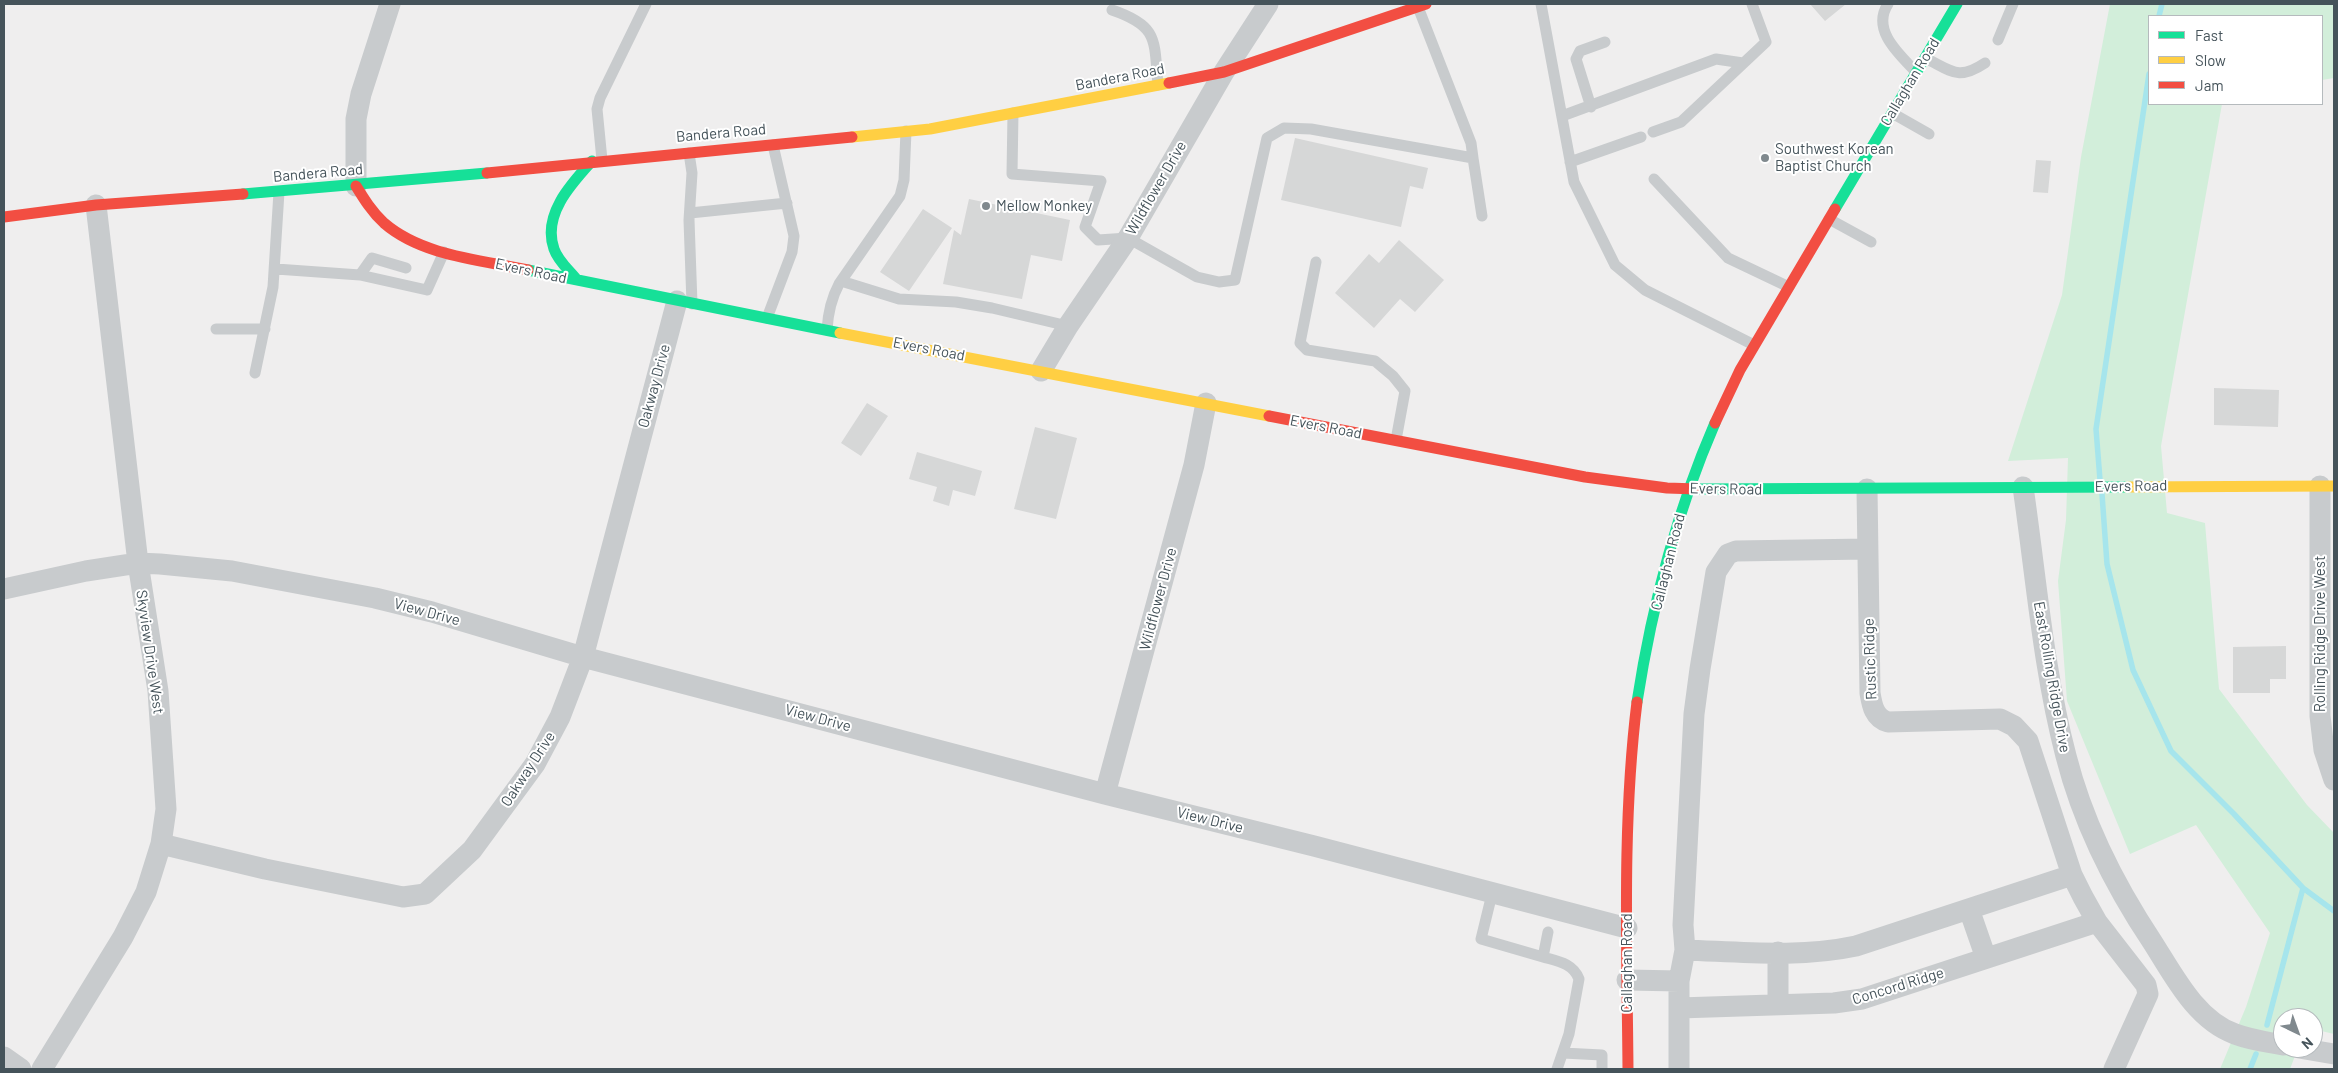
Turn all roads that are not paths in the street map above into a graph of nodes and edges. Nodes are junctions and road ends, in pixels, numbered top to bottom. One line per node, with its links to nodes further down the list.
1 (390, 4): 33 (street)
2 (646, 4): 30 (lane)
3 (1268, 4): 16 (street, Wildflower Drive)
4 (1541, 4): 22 (lane)
5 (1752, 4): 14 (lane)
6 (1888, 4): 17 (lane)
7 (1957, 4): 13 (main road, Callaghan Road)
8 (2012, 4): 11 (lane)
9 (1422, 5): 16 (main road, Bandera Road); 29 (lane)
10 (1112, 10): 18 (lane)
11 (1998, 40)
12 (1606, 42): 19 (lane)
13 (1925, 58): 15 (lane); 17 (main road, Callaghan Road)
14 (1743, 63): 19 (lane); 24 (lane)
15 (1985, 63)
16 (1224, 72): 18 (main road, Bandera Road); 41 (street, Wildflower Drive)
17 (1916, 72): 21 (main road, Callaghan Road)
18 (1158, 84): 20 (main road, Bandera Road)
19 (1591, 107): 22 (lane)
20 (1013, 112): 23 (main road, Bandera Road); 41 (lane)
21 (1892, 113): 25 (lane); 40 (main road, Callaghan Road)
22 (1562, 116): 31 (lane)
23 (906, 131): 27 (main road, Bandera Road); 50 (lane)
24 (1653, 132)
25 (1929, 134)
26 (1640, 137): 31 (lane)
27 (772, 143): 28 (main road, Bandera Road); 35 (lane)
28 (689, 151): 30 (main road, Bandera Road); 37 (lane)
29 (1473, 158): 38 (lane); 41 (lane)
30 (597, 160): 33 (main road, Bandera Road); 49 (main road)
31 (1570, 162): 59 (lane)
32 (1654, 179): 52 (lane)
33 (356, 186): 34 (main road, Bandera Road); 43 (main road, Evers Road)
34 (279, 192): 36 (main road, Bandera Road); 46 (lane)
35 (787, 203): 37 (lane); 54 (lane)
36 (96, 205): 39 (main road, Bandera Road); 69 (street, Skyview Drive West)
37 (690, 213): 53 (lane)
38 (1482, 216)
39 (4, 217)
40 (1829, 219): 42 (lane); 52 (main road, Callaghan Road)
41 (1128, 238): 55 (street, Wildflower Drive)
42 (1871, 242)
43 (417, 243): 44 (main road, Evers Road); 47 (lane)
44 (444, 252): 49 (main road, Evers Road); 51 (lane)
45 (1316, 262): 63 (lane)
46 (276, 268): 48 (lane); 57 (lane)
47 (406, 268): 48 (lane); 51 (lane)
48 (360, 275): 51 (lane)
49 (577, 280): 53 (main road, Evers Road)
50 (841, 281): 55 (lane); 58 (lane)
51 (399, 282)
52 (1789, 286): 59 (main road, Callaghan Road)
53 (684, 302): 54 (main road, Evers Road); 72 (street, Oakway Drive)
54 (767, 318): 58 (main road, Evers Road)
55 (1068, 326): 60 (street, Wildflower Drive)
56 (216, 329): 57 (lane)
57 (265, 329): 61 (lane)
58 (827, 330): 60 (main road, Evers Road)
59 (1754, 345): 66 (main road, Callaghan Road)
60 (1041, 371): 62 (main road, Evers Road)
61 (255, 373)
62 (1206, 403): 63 (main road, Evers Road); 74 (street, Wildflower Drive)
63 (1396, 440): 66 (main road, Evers Road)
64 (2327, 486): 65 (main road, Evers Road); 71 (street, Rolling Ridge Drive West)
65 (2023, 487): 67 (main road, Evers Road); 77 (street, East Rolling Ridge Drive)
66 (1687, 488): 67 (main road, Evers Road); 82 (main road, Callaghan Road)
67 (1867, 488): 68 (street, Rustic Ridge)
68 (1867, 549): 76 (street, Rustic Ridge); 84 (street)
69 (138, 563): 70 (street, View Drive); 72 (street, View Drive); 75 (street, Skyview Drive West)
70 (4, 589)
71 (2327, 634): 73 (street, Rolling Ridge Drive West)
72 (583, 657): 74 (street, View Drive); 75 (street, Oakway Drive)
73 (2334, 780)
74 (1105, 794): 78 (street, View Drive)
75 (161, 844): 96 (street, Skyview Drive West)
76 (2072, 875): 79 (street); 80 (street)
77 (2117, 884): 79 (street); 92 (street, East Rolling Ridge Drive)
78 (1492, 894): 82 (street, View Drive); 86 (lane)
79 (2083, 897): 81 (street)
80 (1969, 909): 85 (street); 87 (street)
81 (2097, 922): 87 (street, Concord Ridge); 101 (street)
82 (1626, 928): 88 (main road, Callaghan Road)
83 (1548, 932): 86 (lane)
84 (1685, 950): 85 (street); 89 (street)
85 (1778, 952): 90 (street)
86 (1543, 957): 93 (lane)
87 (1986, 958): 90 (street, Concord Ridge)
88 (1628, 980): 89 (street); 99 (main road, Callaghan Road)
89 (1679, 981): 91 (street)
90 (1778, 1004): 91 (street, Concord Ridge)
91 (1679, 1008): 100 (street)
92 (2273, 1043)
93 (1563, 1053): 97 (lane); 98 (lane)
94 (4, 1057): 95 (street)
95 (21, 1069)
96 (42, 1069)
97 (1557, 1069)
98 (1602, 1069)
99 (1628, 1069)
100 (1679, 1069)
101 (2114, 1069)

